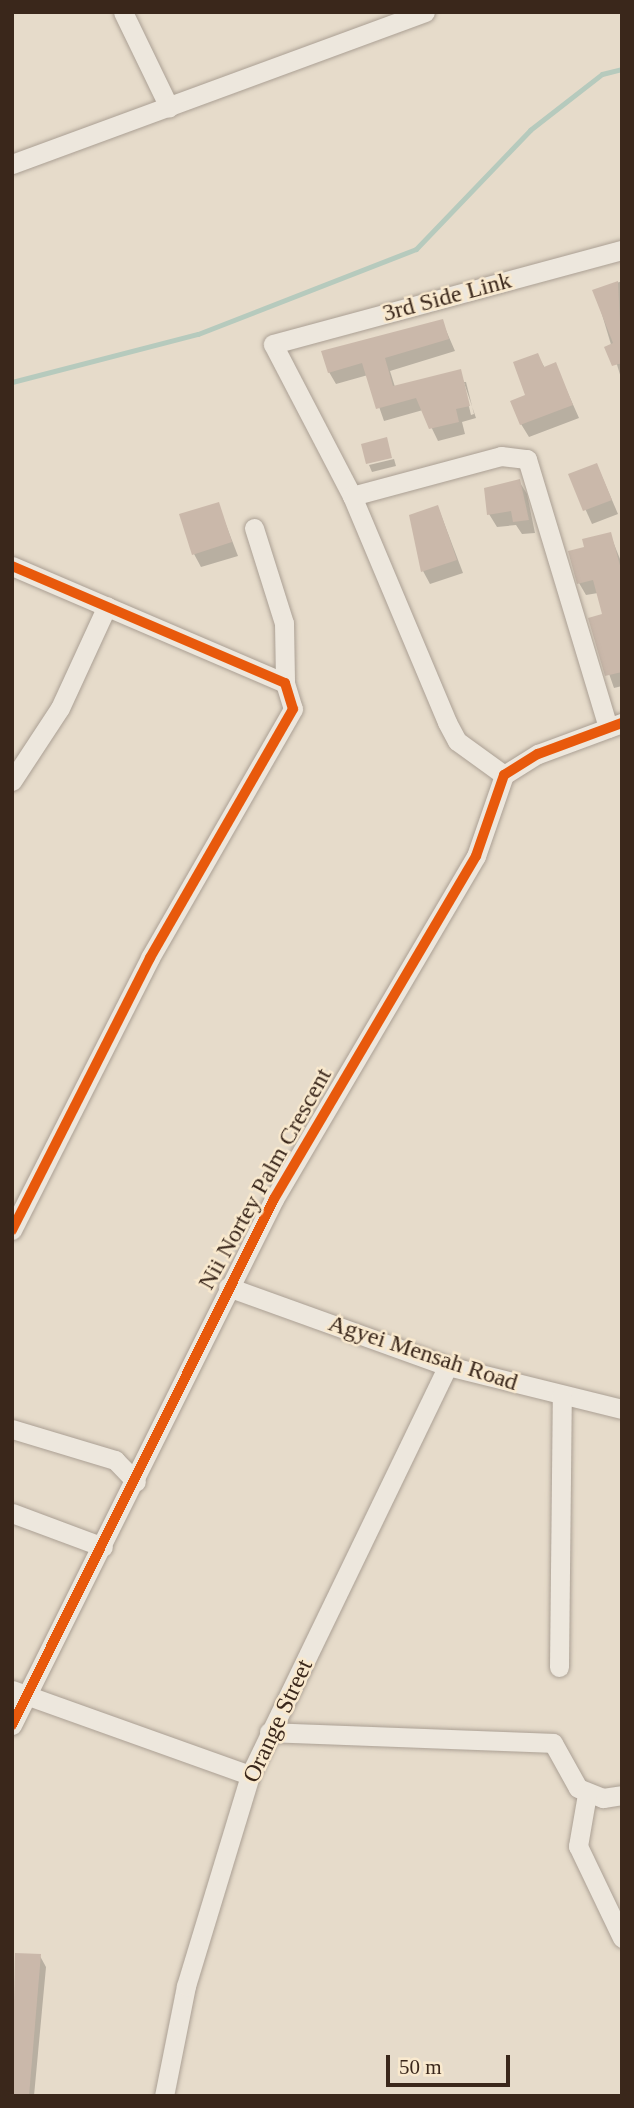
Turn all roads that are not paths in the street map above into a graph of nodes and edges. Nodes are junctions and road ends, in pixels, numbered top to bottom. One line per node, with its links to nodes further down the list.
1 (123, 12): 3 (street)
2 (425, 12): 3 (street)
3 (169, 107): 4 (street)
4 (12, 164)
5 (622, 250): 6 (street, 3rd Side Link)
6 (352, 496): 11 (street); 12 (street)
7 (254, 528): 10 (street)
8 (12, 566): 9 (street)
9 (107, 606): 10 (street); 13 (street)
10 (285, 683): 14 (street)
11 (615, 726): 12 (street)
12 (504, 775): 15 (street, Nii Nortey Palm Crescent)
13 (12, 781)
14 (12, 1230)
15 (228, 1287): 16 (street, Agyei Mensah Road); 20 (street, Nii Nortey Palm Crescent)
16 (448, 1366): 17 (street, Agyei Mensah Road); 26 (street, Orange Street)
17 (562, 1395): 18 (street, Agyei Mensah Road); 23 (street)
18 (622, 1409)
19 (12, 1429): 20 (street)
20 (136, 1482): 22 (street, Nii Nortey Palm Crescent)
21 (12, 1513): 22 (street)
22 (103, 1547): 24 (street, Nii Nortey Palm Crescent)
23 (559, 1667)
24 (20, 1692): 25 (street, Nii Nortey Palm Crescent); 27 (street)
25 (12, 1725)
26 (269, 1732): 27 (street, Orange Street); 28 (street)
27 (250, 1775): 31 (street, Orange Street)
28 (587, 1794): 29 (street); 30 (street)
29 (622, 1795)
30 (622, 1938)
31 (164, 2096)

